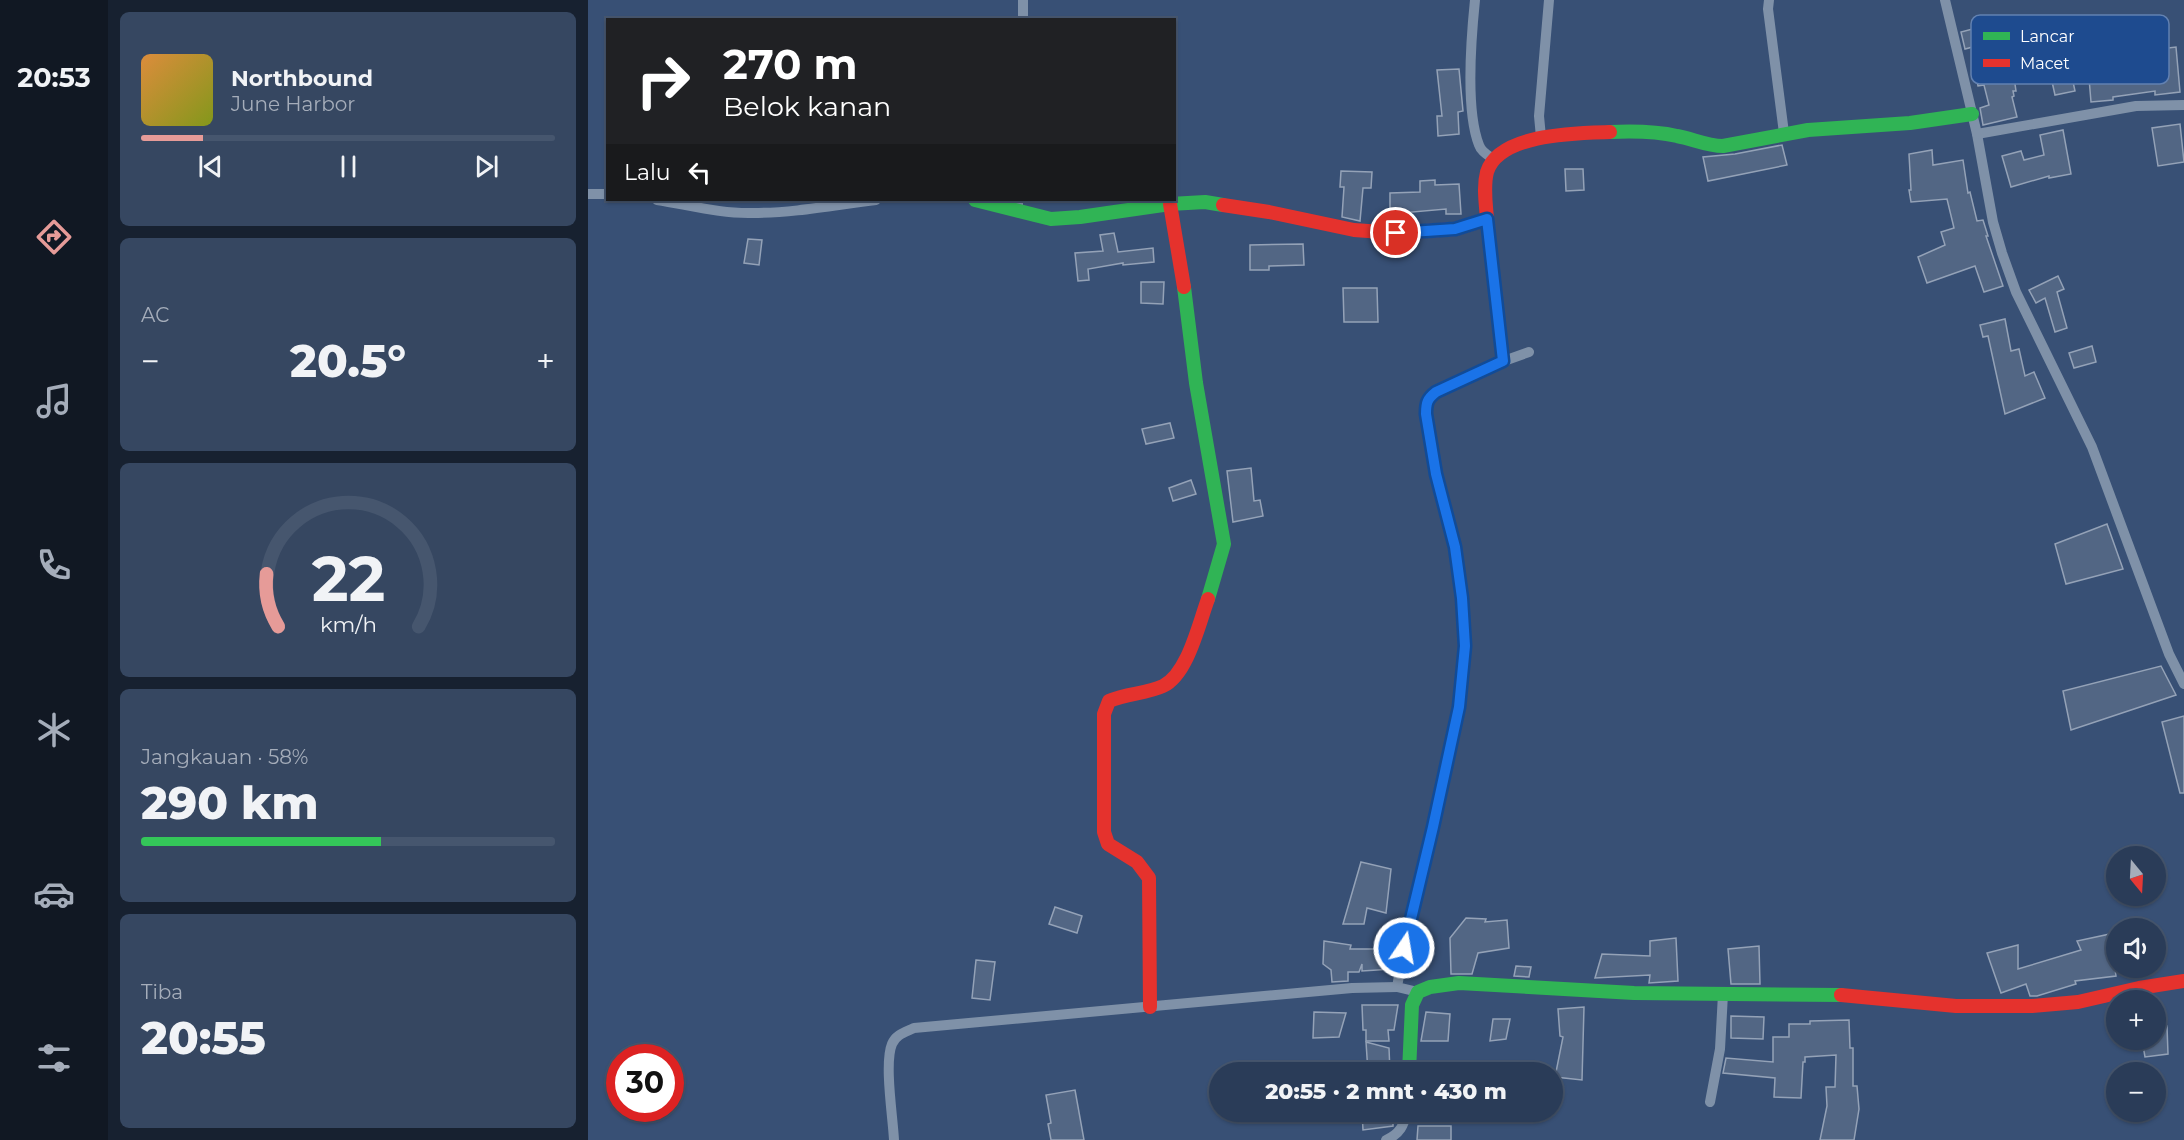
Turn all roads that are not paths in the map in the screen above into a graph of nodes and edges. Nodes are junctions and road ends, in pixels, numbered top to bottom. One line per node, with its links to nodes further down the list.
1 (1023, 0): 6 (street)
2 (1475, 0): 12 (street)
3 (1549, 0): 10 (street)
4 (1769, 0): 9 (street)
5 (1945, 0): 8 (street)
6 (1023, 18)
7 (2184, 105): 11 (street)
8 (1972, 114): 9 (street); 11 (street)
9 (1784, 133): 10 (street)
10 (1541, 134): 12 (street)
11 (1977, 134): 23 (street)
12 (1491, 157): 20 (street)
13 (588, 194): 14 (street)
14 (606, 194)
15 (662, 201): 16 (street)
16 (869, 201)
17 (982, 201): 19 (street)
18 (1170, 204): 19 (street); 20 (street); 28 (street)
19 (1018, 206)
20 (1487, 219): 22 (street)
21 (1529, 352): 22 (street)
22 (1503, 361): 25 (street)
23 (2184, 684)
24 (2184, 981): 27 (street)
25 (1397, 987): 26 (street); 28 (street)
26 (1418, 992): 27 (street); 29 (street)
27 (1723, 994): 30 (street)
28 (1150, 1007): 32 (street)
29 (1409, 1062)
30 (1710, 1102)
31 (1405, 1122): 33 (street)
32 (894, 1140)
33 (1386, 1140)

